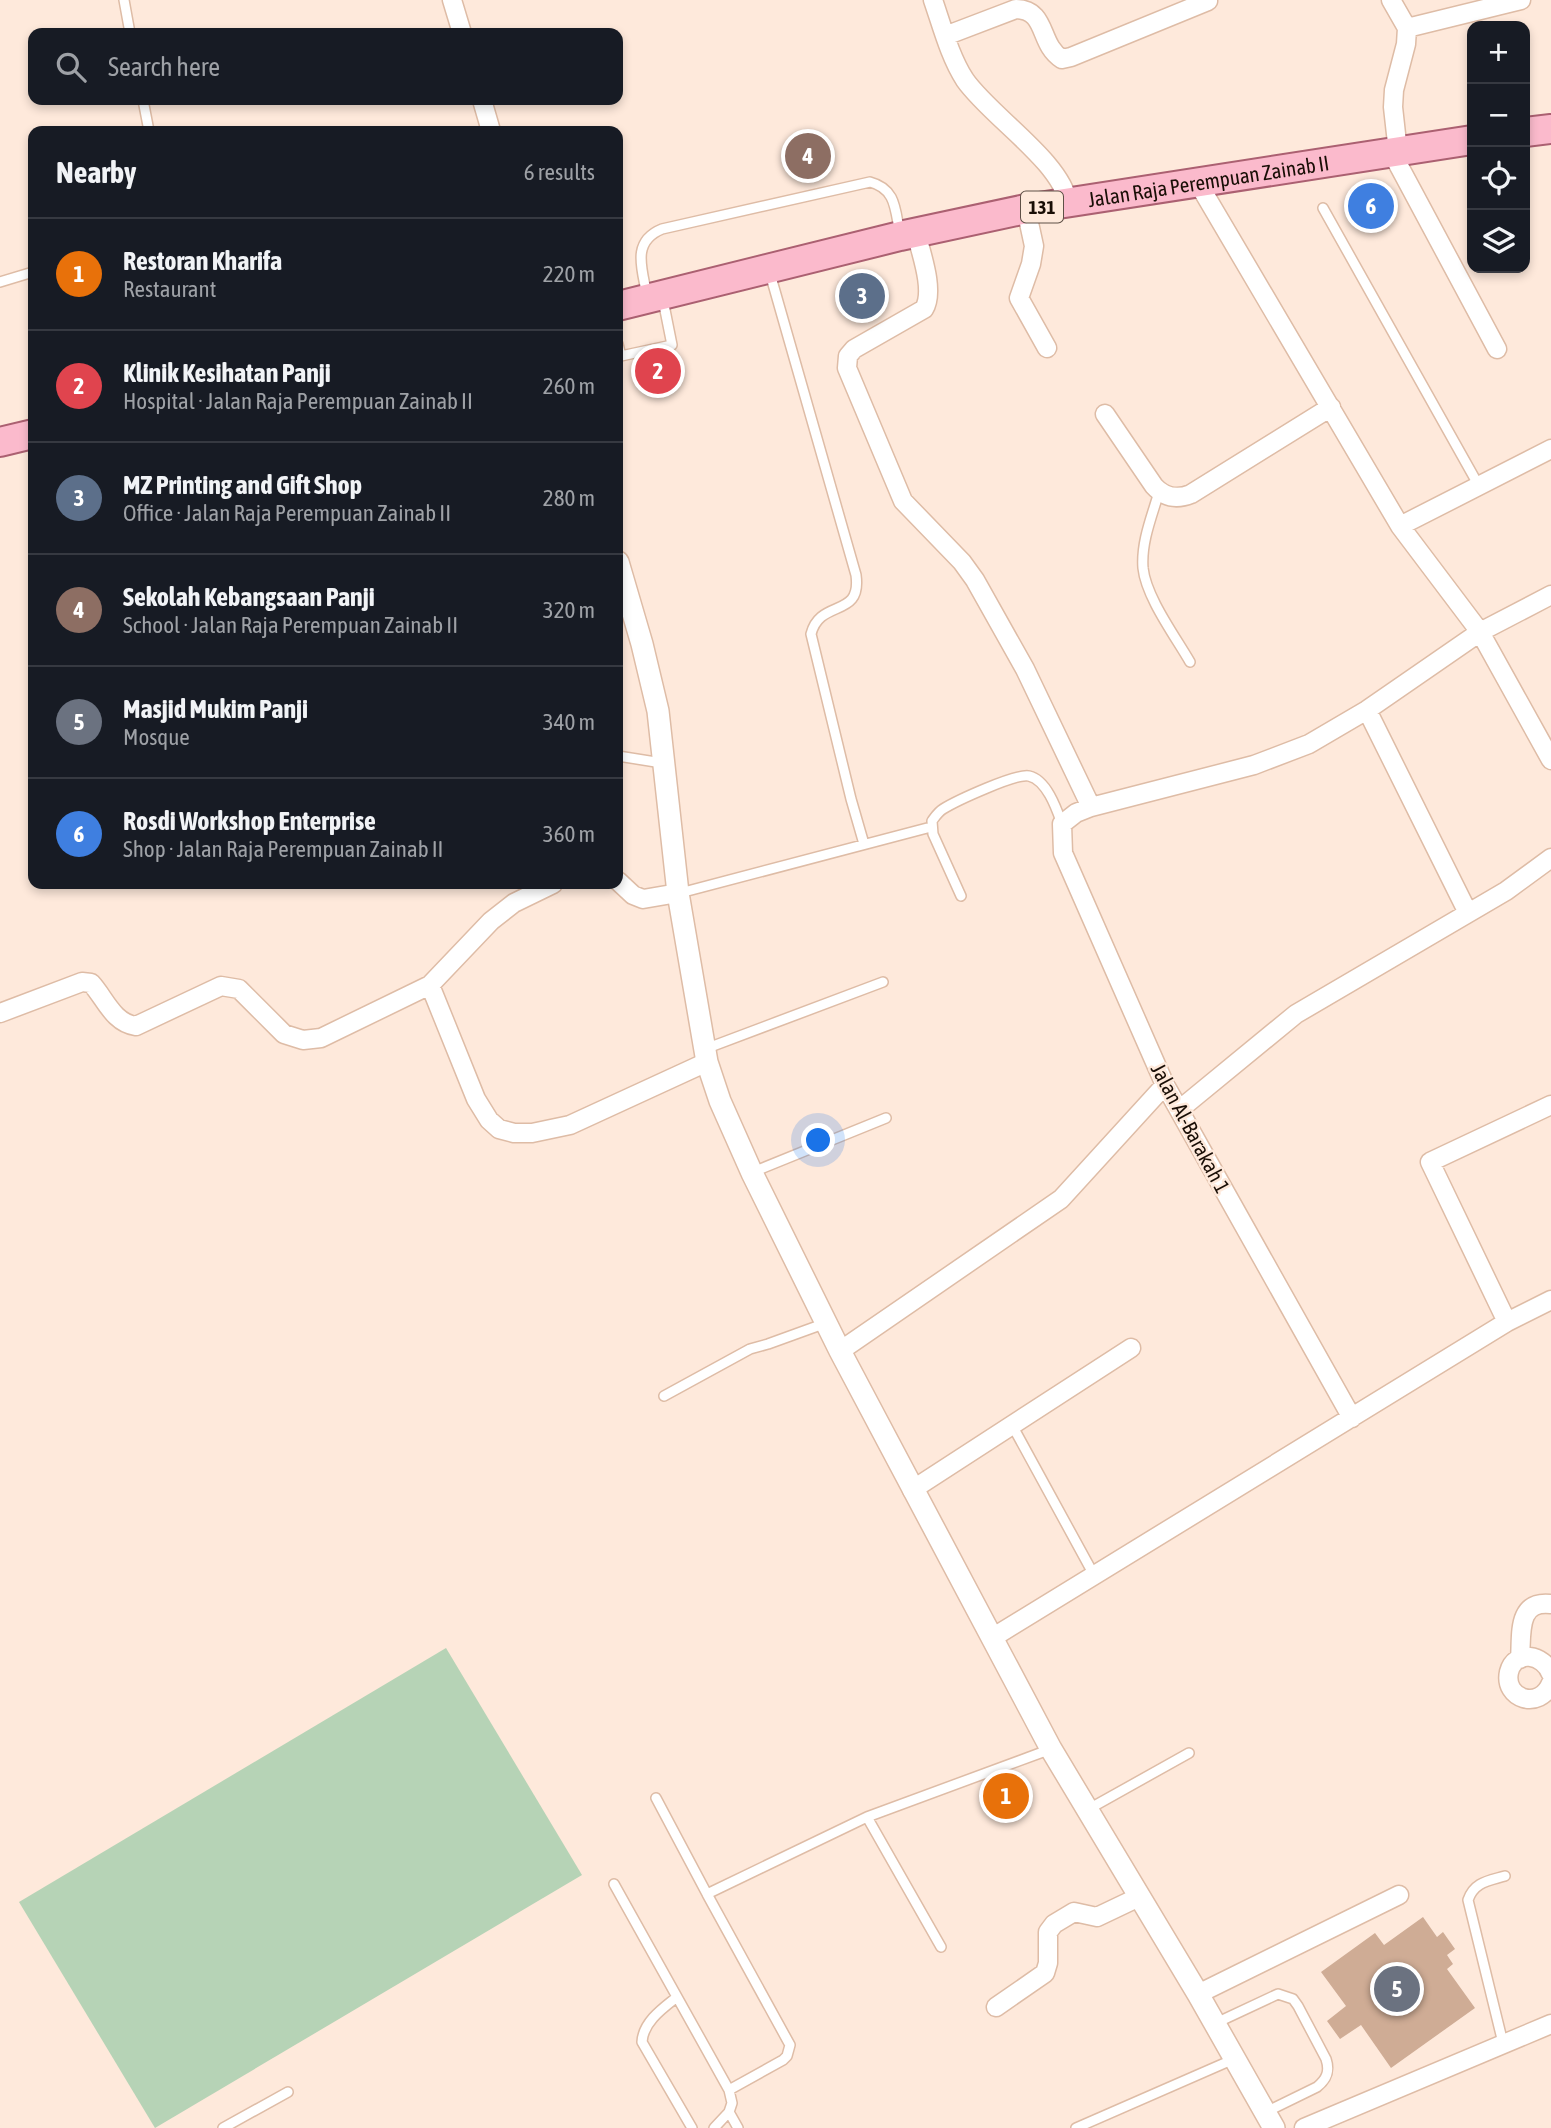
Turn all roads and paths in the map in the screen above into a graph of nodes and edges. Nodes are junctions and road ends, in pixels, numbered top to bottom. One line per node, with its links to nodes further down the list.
1 (124, 0): 7 (lane)
2 (452, 0): 8 (street)
3 (933, 0): 10 (street)
4 (1391, 0): 9 (street)
5 (1521, 0): 9 (street)
6 (1209, 1): 10 (street)
7 (129, 28)
8 (460, 28)
9 (1407, 28): 18 (street)
10 (945, 36): 20 (street)
11 (144, 105): 13 (lane)
12 (483, 105): 14 (street)
13 (148, 126)
14 (490, 126)
15 (1551, 129): 16 (main road)
16 (1530, 131)
17 (1467, 141): 18 (main road, Jalan Raja Perempuan Zainab II / 131)
18 (1395, 152): 19 (main road, Jalan Raja Perempuan Zainab II / 131); 30 (street)
19 (1198, 183): 20 (main road, Jalan Raja Perempuan Zainab II / 131); 32 (street)
20 (1068, 203): 22 (main road, Jalan Raja Perempuan Zainab II / 131)
21 (1323, 208): 37 (lane)
22 (1026, 209): 23 (main road, Jalan Raja Perempuan Zainab II / 131); 29 (street)
23 (908, 235): 24 (main road, Jalan Raja Perempuan Zainab II / 131); 27 (lane); 48 (street)
24 (769, 269): 27 (main road, Jalan Raja Perempuan Zainab II / 131); 51 (lane)
25 (28, 274): 26 (lane)
26 (0, 282)
27 (655, 296): 28 (main road, Jalan Raja Perempuan Zainab II / 131); 31 (lane)
28 (623, 305)
29 (1047, 348)
30 (1497, 349)
31 (623, 356)
32 (1331, 407): 38 (street); 39 (street)
33 (1105, 414): 38 (street)
34 (28, 435): 35 (main road)
35 (0, 442)
36 (1551, 449): 37 (street)
37 (1479, 486): 39 (street)
38 (1159, 492): 43 (lane)
39 (1400, 527): 42 (street)
40 (623, 579): 47 (street)
41 (1551, 596): 42 (street)
42 (1480, 632): 44 (street); 46 (street)
43 (1189, 662)
44 (1367, 710): 48 (street); 57 (street)
45 (623, 757): 47 (lane)
46 (1551, 760)
47 (663, 764): 55 (street)
48 (1091, 807): 49 (street)
49 (1062, 824): 50 (lane); 62 (street, Jalan Al-Barakah 1)
50 (932, 827): 51 (lane); 56 (lane)
51 (864, 844): 55 (lane)
52 (1551, 858): 57 (street)
53 (623, 886): 55 (street)
54 (543, 889): 59 (street)
55 (678, 893): 61 (street)
56 (961, 896)
57 (1468, 913): 64 (street)
58 (883, 982): 61 (lane)
59 (430, 985): 60 (street); 61 (street)
60 (0, 1013)
61 (706, 1056): 66 (street)
62 (1165, 1085): 64 (street, Jalan Al-Barakah 1); 71 (street)
63 (1551, 1105): 68 (street)
64 (1179, 1110): 73 (street, Jalan Al-Barakah 1)
65 (886, 1118): 66 (lane)
66 (752, 1173): 69 (street)
67 (1551, 1300): 68 (street)
68 (1507, 1322): 73 (street)
69 (826, 1323): 71 (street); 72 (lane)
70 (1131, 1348): 74 (street)
71 (840, 1352): 75 (street)
72 (664, 1396)
73 (1352, 1418): 76 (street)
74 (1012, 1425): 75 (street); 76 (lane)
75 (912, 1490): 78 (street)
76 (1094, 1575): 78 (street)
77 (1551, 1604): 79 (street)
78 (992, 1638): 82 (street)
79 (1520, 1659): 80 (street); 81 (street)
80 (1548, 1661)
81 (1551, 1683)
82 (1051, 1749): 85 (street); 86 (lane)
83 (1189, 1753): 85 (lane)
84 (656, 1798): 89 (lane)
85 (1087, 1810): 91 (street)
86 (867, 1817): 89 (lane); 92 (lane)
87 (1504, 1876): 98 (lane)
88 (614, 1884): 94 (lane)
89 (707, 1894): 100 (lane)
90 (1399, 1895): 93 (street)
91 (1139, 1897): 93 (street); 95 (street)
92 (941, 1947)
93 (1198, 1994): 96 (street)
94 (677, 1997): 100 (lane); 105 (lane)
95 (996, 2007)
96 (1215, 2023): 99 (street); 103 (lane)
97 (1551, 2024): 98 (street)
98 (1503, 2043): 109 (street)
99 (1236, 2059): 103 (street); 108 (lane)
100 (729, 2090): 102 (lane)
101 (288, 2092): 104 (lane)
102 (729, 2112): 106 (lane); 107 (lane)
103 (1270, 2120)
104 (223, 2128)
105 (692, 2128)
106 (714, 2128)
107 (738, 2128)
108 (1076, 2128)
109 (1304, 2128)

